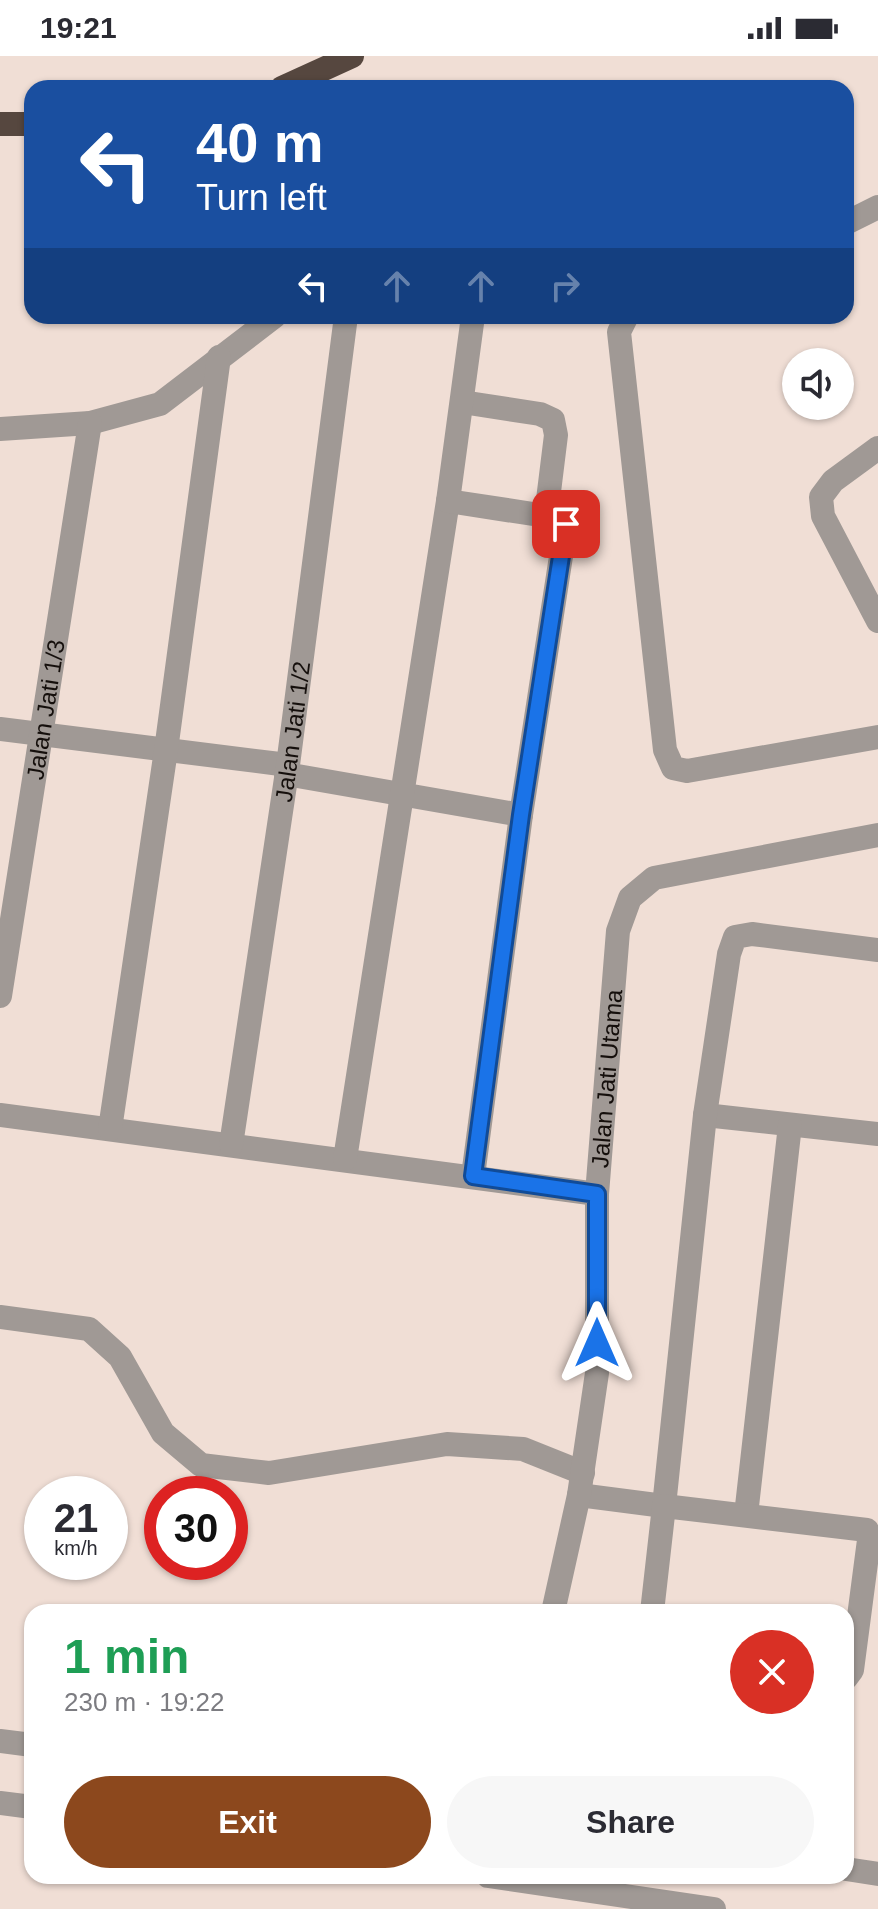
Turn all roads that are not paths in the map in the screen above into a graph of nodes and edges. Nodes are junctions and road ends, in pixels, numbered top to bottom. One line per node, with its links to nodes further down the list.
1 (352, 56): 2 (highway)
2 (300, 80)
3 (0, 124): 4 (highway)
4 (24, 124)
5 (878, 207): 6 (street)
6 (854, 219)
7 (264, 324): 11 (street)
8 (345, 324): 24 (street, Jalan Jati 1/2)
9 (472, 324): 12 (street)
10 (623, 324): 22 (street)
11 (219, 357): 13 (street); 23 (street)
12 (462, 402): 16 (street); 17 (street)
13 (90, 423): 14 (street); 21 (street, Jalan Jati 1/3)
14 (0, 429)
15 (878, 448): 18 (street)
16 (448, 501): 17 (street); 25 (street)
17 (556, 520): 26 (street)
18 (872, 592): 19 (street)
19 (878, 621)
20 (0, 729): 21 (street)
21 (40, 734): 23 (street); 29 (street, Jalan Jati 1/3)
22 (878, 737)
23 (166, 750): 24 (street); 33 (street)
24 (287, 769): 25 (street); 35 (street, Jalan Jati 1/2)
25 (403, 795): 26 (street); 36 (street)
26 (521, 815): 37 (street)
27 (878, 835): 38 (street, Jalan Jati Utama)
28 (878, 950): 31 (street)
29 (0, 996)
30 (0, 1115): 33 (street)
31 (705, 1115): 32 (street); 41 (street)
32 (790, 1125): 34 (street); 42 (street)
33 (110, 1129): 35 (street)
34 (878, 1134)
35 (231, 1145): 36 (street)
36 (345, 1159): 37 (street)
37 (473, 1176): 38 (street)
38 (597, 1194): 40 (street, Jalan Jati Utama)
39 (0, 1317): 40 (street)
40 (581, 1484): 41 (street); 43 (street, Jalan Jati Utama)
41 (664, 1506): 42 (street); 44 (street)
42 (746, 1515): 45 (street)
43 (555, 1604)
44 (653, 1604)
45 (854, 1655)
46 (0, 1741): 47 (street)
47 (24, 1744)
48 (0, 1803): 49 (street)
49 (24, 1806)
50 (854, 1870): 51 (street)
51 (878, 1873)
52 (548, 1884): 53 (street)
53 (714, 1909)

